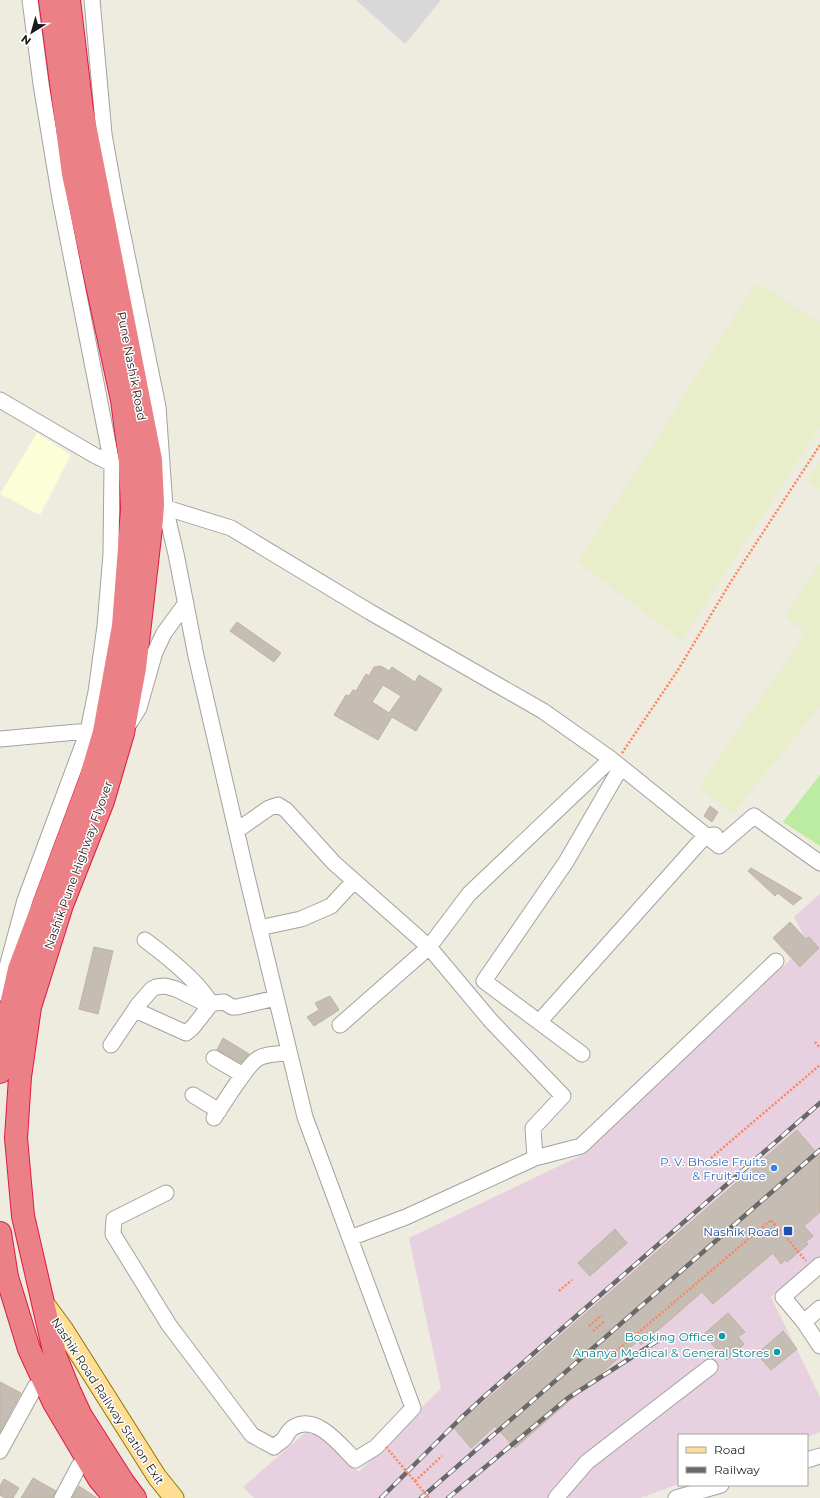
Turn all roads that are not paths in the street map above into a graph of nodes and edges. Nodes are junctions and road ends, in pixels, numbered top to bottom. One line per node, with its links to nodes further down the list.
1 (30, 0): 6 (street)
2 (50, 0): 9 (highway, Pune Nashik Road)
3 (69, 0): 7 (highway, Pune Nashik Road)
4 (92, 0): 7 (street)
5 (0, 400): 6 (street)
6 (112, 464): 9 (street)
7 (159, 506): 8 (street); 9 (highway, Pune Nashik Road); 11 (street)
8 (186, 603): 9 (street); 12 (street)
9 (105, 732): 10 (street); 20 (street); 30 (highway, Nashik Pune Highway Flyover); 39 (highway, Nashik Pune Highway Flyover)
10 (0, 739)
11 (616, 763): 13 (street); 18 (street); 24 (street)
12 (236, 831): 15 (street); 16 (street)
13 (706, 836): 14 (street); 24 (street)
14 (820, 863)
15 (354, 881): 16 (street); 18 (street)
16 (259, 928): 21 (street)
17 (145, 940): 22 (street)
18 (429, 947): 25 (street); 33 (street)
19 (776, 961): 33 (street)
20 (0, 993)
21 (276, 998): 22 (street); 27 (street)
22 (211, 1004): 23 (street); 23 (street)
23 (134, 1010): 26 (street)
24 (539, 1022): 28 (street)
25 (340, 1025)
26 (111, 1044)
27 (289, 1053): 31 (street); 36 (street)
28 (582, 1054)
29 (214, 1058): 31 (street)
30 (0, 1072)
31 (243, 1075): 32 (street)
32 (193, 1095)
33 (536, 1158): 36 (street)
34 (166, 1193): 36 (street)
35 (0, 1234): 52 (highway)
36 (350, 1238)
37 (817, 1268): 41 (street)
38 (0, 1269): 44 (street)
39 (44, 1303): 53 (highway, Nashik Pune Highway Flyover); 54 (main road, Nashik Road Railway Station Exit)
40 (820, 1308): 41 (street)
41 (804, 1322): 42 (street)
42 (820, 1346)
43 (710, 1367): 55 (street)
44 (35, 1387): 45 (street); 48 (street)
45 (0, 1451)
46 (820, 1456): 47 (street)
47 (808, 1460)
48 (79, 1466): 50 (street); 51 (street)
49 (718, 1486): 56 (street)
50 (62, 1498)
51 (105, 1498)
52 (115, 1498)
53 (135, 1498)
54 (174, 1498)
55 (556, 1498)
56 (676, 1498)

